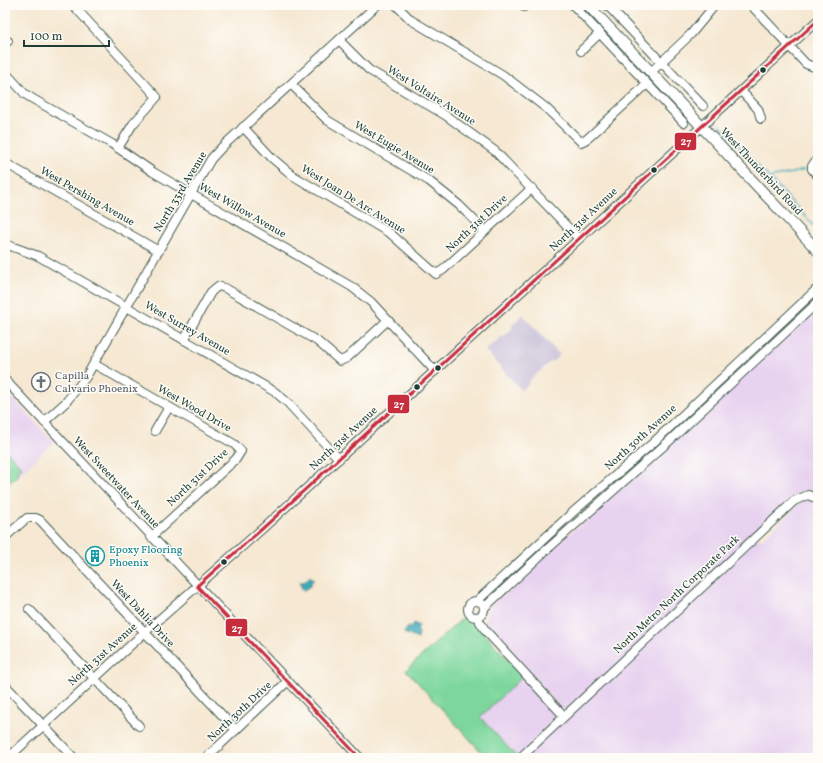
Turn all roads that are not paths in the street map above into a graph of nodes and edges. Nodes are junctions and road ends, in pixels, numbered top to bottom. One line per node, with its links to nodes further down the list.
1 (73, 5): 26 (street)
2 (377, 5): 11 (street, North 33rd Avenue)
3 (396, 5): 19 (street)
4 (573, 5): 10 (street)
5 (588, 5): 17 (main road, West Thunderbird Road)
6 (607, 5): 14 (street)
7 (715, 5): 14 (street)
8 (751, 5): 12 (street)
9 (818, 20): 12 (street, North 31st Avenue)
10 (600, 33): 13 (street); 19 (street)
11 (339, 40): 18 (street, North 33rd Avenue); 30 (street, West Voltaire Avenue)
12 (790, 46): 15 (street); 20 (street, North 31st Avenue)
13 (581, 51)
14 (661, 63): 17 (street); 21 (street)
15 (817, 68)
16 (5, 72): 26 (street, West Willow Avenue)
17 (651, 72): 25 (main road, West Thunderbird Road)
18 (291, 84): 24 (street, North 33rd Avenue); 32 (street, West Eugie Avenue)
19 (647, 84): 23 (street)
20 (741, 91): 22 (street); 25 (street, North 31st Avenue)
21 (703, 106)
22 (761, 119)
23 (684, 123)
24 (243, 127): 31 (street, North 33rd Avenue); 37 (street, West Joan De Arc Avenue)
25 (702, 127): 33 (street, North 31st Avenue); 36 (main road, West Thunderbird Road)
26 (118, 148): 31 (street, West Willow Avenue)
27 (818, 158): 29 (street)
28 (5, 163): 35 (street, West Pershing Avenue)
29 (818, 176)
30 (532, 188): 32 (street, North 31st Drive); 33 (street, West Voltaire Avenue)
31 (191, 194): 35 (street, North 33rd Avenue); 41 (street, West Willow Avenue)
32 (485, 232): 37 (street, North 31st Drive)
33 (579, 239): 44 (street, North 31st Avenue)
34 (5, 244): 40 (street, West Surrey Avenue)
35 (159, 251): 40 (street, North 33rd Avenue)
36 (818, 251)
37 (436, 274)
38 (818, 288): 55 (street, North 30th Avenue)
39 (818, 302): 56 (street, North 30th Avenue)
40 (126, 307): 42 (street, West Surrey Avenue); 43 (street, North 33rd Avenue)
41 (388, 320): 42 (street); 44 (street, West Willow Avenue)
42 (184, 340): 50 (street, West Surrey Avenue)
43 (94, 364): 46 (street, West Wood Drive); 47 (street, North 33rd Avenue)
44 (435, 371): 50 (street, North 31st Avenue)
45 (5, 380): 47 (street, West Sweetwater Avenue)
46 (169, 407): 48 (street); 49 (street, West Wood Drive)
47 (44, 422): 53 (street, West Sweetwater Avenue)
48 (155, 431)
49 (241, 451): 53 (street, North 31st Drive)
50 (339, 459): 54 (street, North 31st Avenue)
51 (818, 499): 63 (street, North Metro North Corporate Park)
52 (5, 537): 59 (street, West Dahlia Drive)
53 (151, 537): 54 (street, West Sweetwater Avenue)
54 (197, 586): 59 (street, North 31st Avenue); 61 (street, West Sweetwater Avenue)
55 (477, 601): 56 (street); 58 (street, North 30th Avenue)
56 (484, 608): 58 (street, North 30th Avenue)
57 (29, 609): 60 (street)
58 (477, 617): 63 (street)
59 (145, 632): 60 (street, North 31st Avenue); 66 (street, West Dahlia Drive)
60 (93, 679): 64 (street, North 31st Avenue); 65 (street)
61 (288, 681): 66 (street, North 30th Drive); 71 (street, West Sweetwater Avenue)
62 (5, 685): 64 (street)
63 (564, 716): 67 (street, North Metro North Corporate Park)
64 (43, 726): 68 (street, North 31st Avenue); 69 (street)
65 (139, 726)
66 (236, 730): 70 (street, North 30th Drive)
67 (520, 757)
68 (8, 758)
69 (74, 758)
70 (206, 758)
71 (360, 758)

